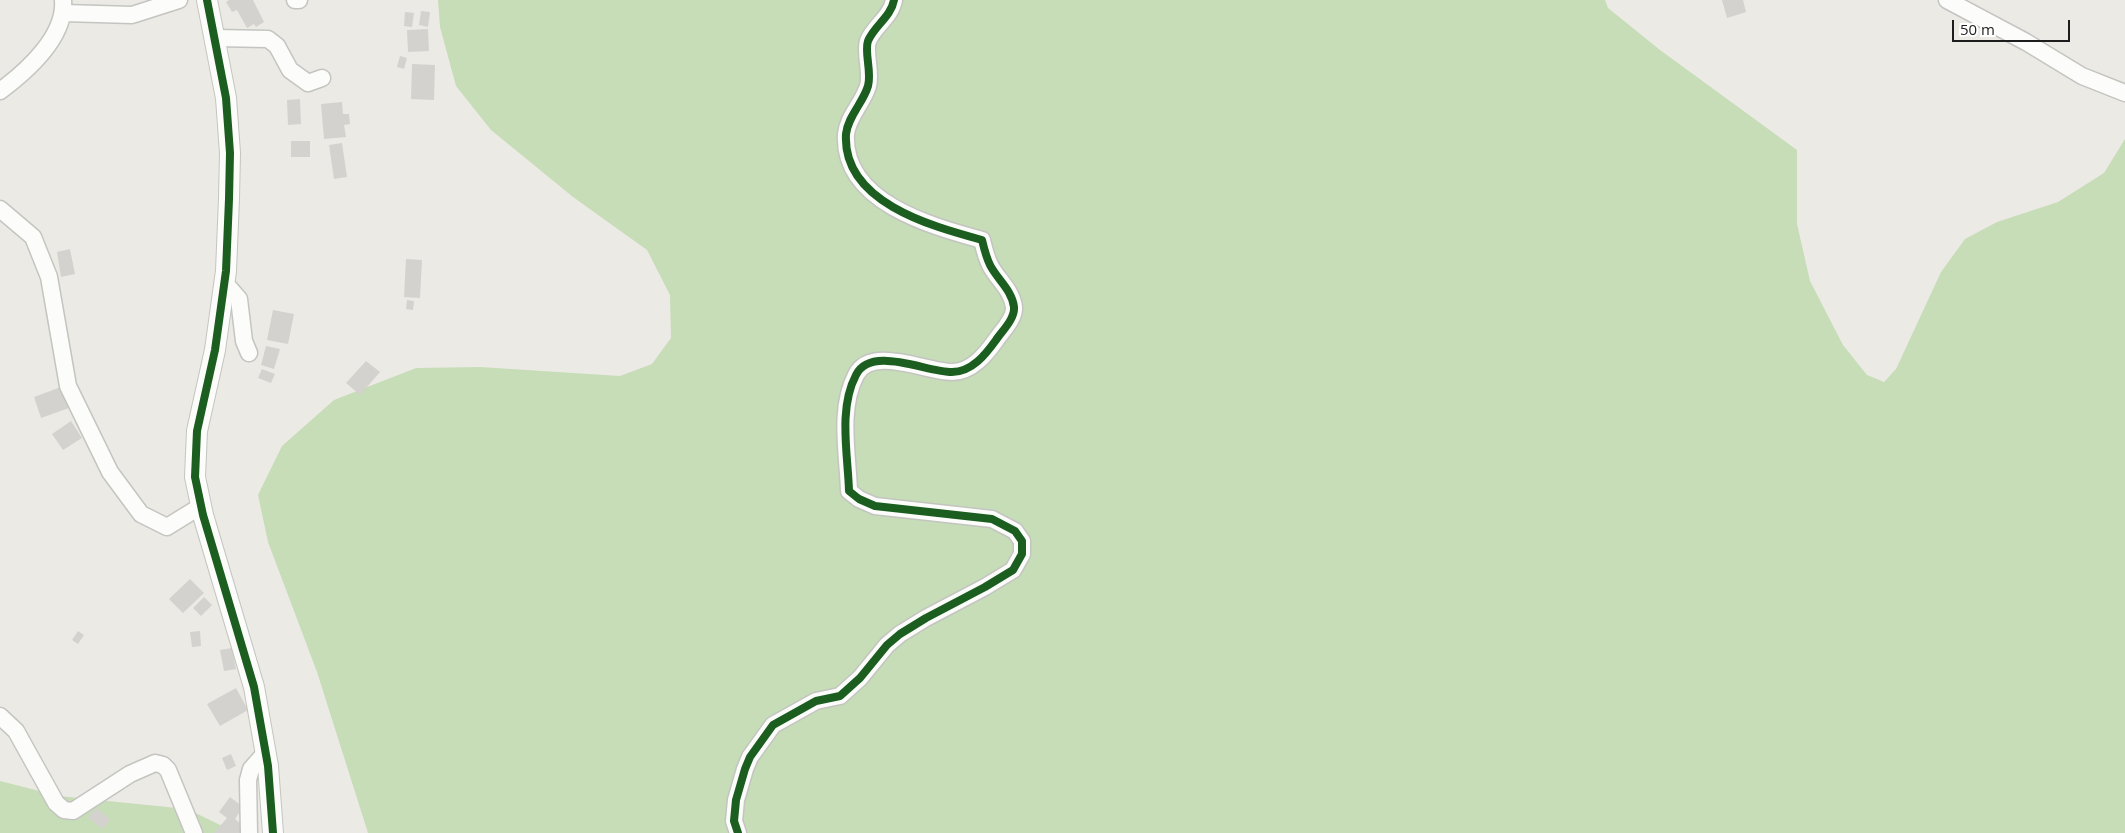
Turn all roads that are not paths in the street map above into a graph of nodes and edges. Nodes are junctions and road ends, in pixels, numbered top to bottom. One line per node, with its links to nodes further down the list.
1 (179, 0): 7 (street)
2 (207, 0): 8 (street)
3 (295, 0): 4 (street)
4 (299, 0)
5 (894, 0): 21 (street)
6 (1947, 0): 11 (street)
7 (63, 6): 10 (street)
8 (215, 38): 9 (street); 13 (street)
9 (322, 78)
10 (0, 91)
11 (2125, 93)
12 (0, 209): 15 (street)
13 (225, 283): 14 (street); 15 (street)
14 (249, 353)
15 (201, 506): 17 (street)
16 (0, 716): 18 (street)
17 (266, 752): 19 (street); 20 (street)
18 (194, 833)
19 (249, 833)
20 (273, 833)
21 (738, 833)

